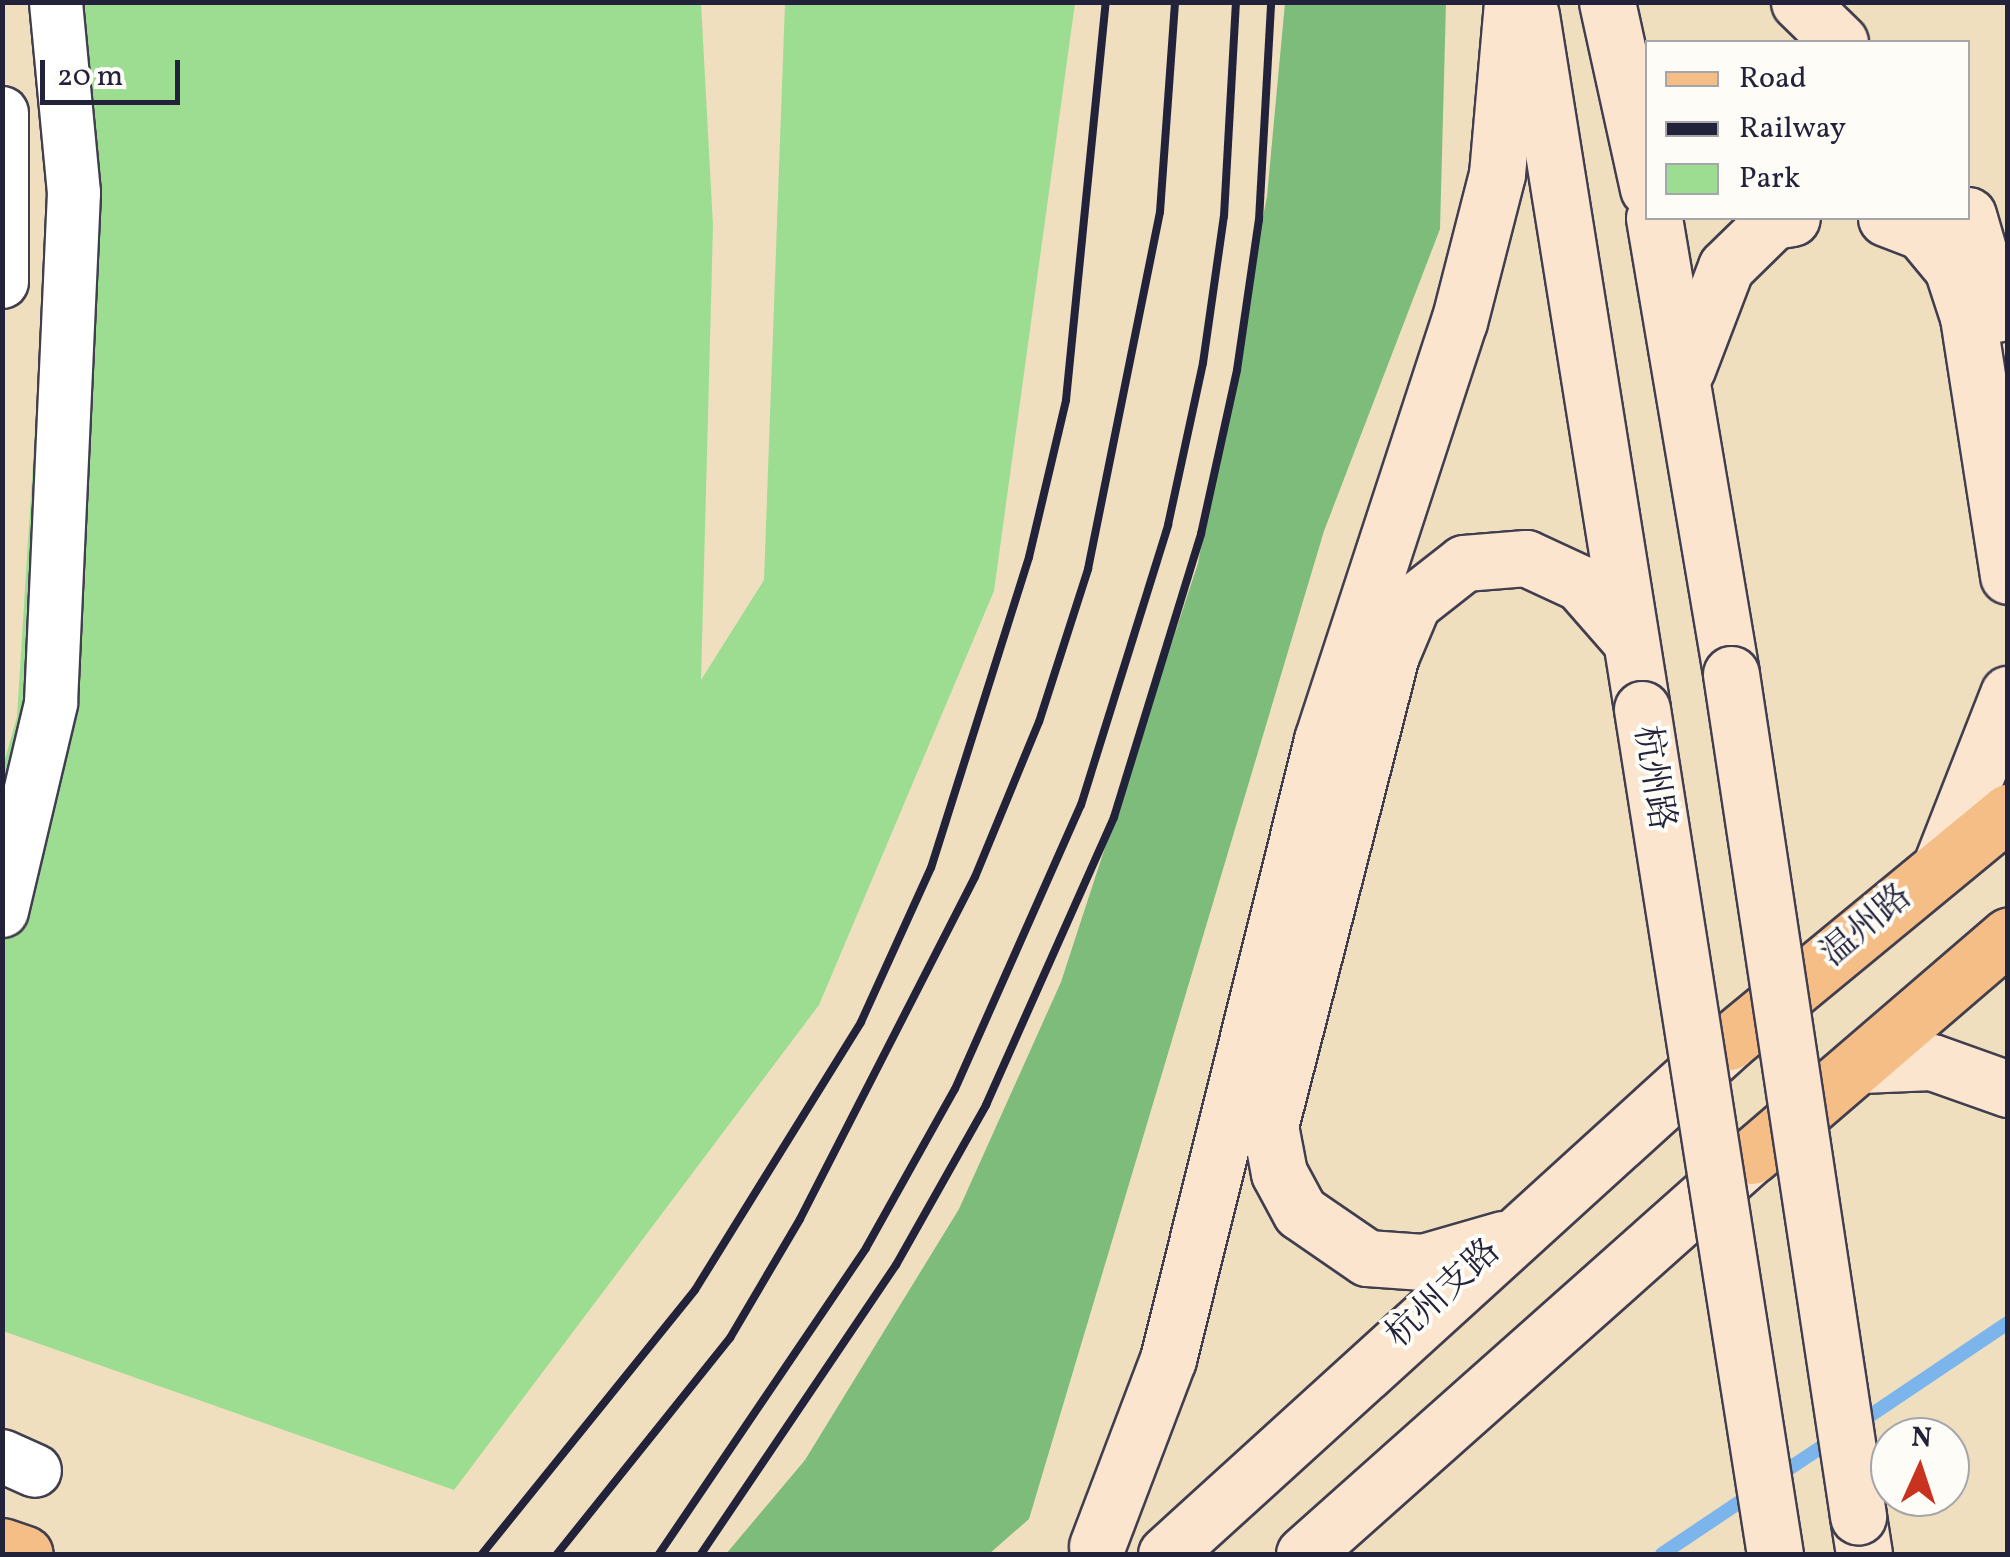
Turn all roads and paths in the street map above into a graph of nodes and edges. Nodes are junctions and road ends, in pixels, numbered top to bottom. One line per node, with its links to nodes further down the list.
1 (56, 2): 21 (street)
2 (1512, 2): 31 (main road)
3 (1529, 2): 17 (main road, 杭州路)
4 (1607, 2): 8 (main road)
5 (1799, 2): 6 (main road)
6 (1838, 40)
7 (2, 113): 13 (street)
8 (1645, 175)
9 (1970, 219): 15 (main road)
10 (1654, 220): 14 (main road)
11 (1779, 220): 14 (main road)
12 (1891, 220): 16 (main road)
13 (2, 282)
14 (1686, 372): 29 (main road, bridge)
15 (2008, 376)
16 (2008, 576)
17 (1628, 639): 26 (main road); 36 (main road, 杭州路, bridge)
18 (2008, 694): 20 (main road)
19 (2008, 812): 20 (main road, 温州路)
20 (1941, 864): 23 (main road, 温州路)
21 (2, 911)
22 (2008, 936): 24 (main road)
23 (1730, 1042): 26 (main road, 杭州支路)
24 (1862, 1065): 25 (main road); 27 (main road)
25 (2008, 1089)
26 (1503, 1239): 28 (main road, 杭州支路)
27 (1372, 1497): 34 (main road); 35 (main road)
28 (1216, 1508): 31 (main road); 33 (main road, 杭州支路)
29 (1861, 1535)
30 (2, 1546): 32 (main road)
31 (1090, 1550)
32 (24, 1554)
33 (1166, 1554)
34 (1304, 1554)
35 (1356, 1554)
36 (1776, 1554)

